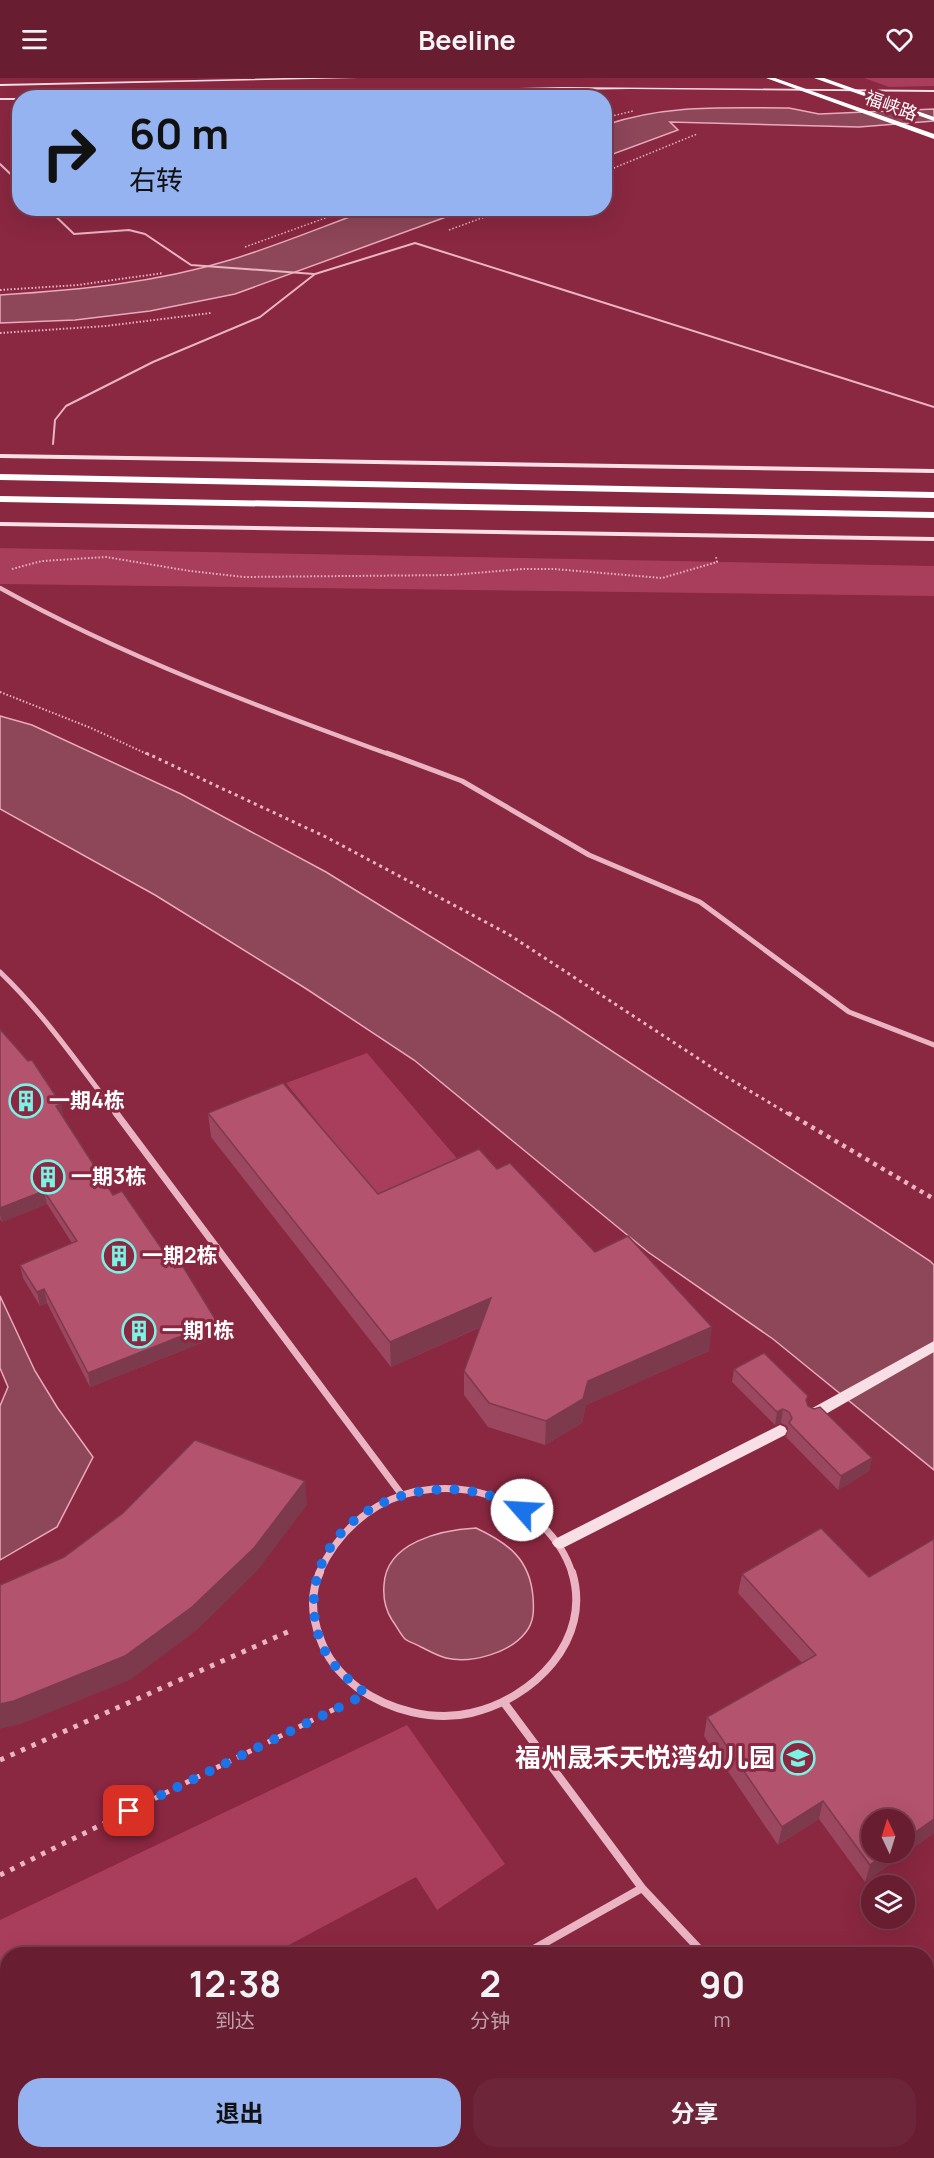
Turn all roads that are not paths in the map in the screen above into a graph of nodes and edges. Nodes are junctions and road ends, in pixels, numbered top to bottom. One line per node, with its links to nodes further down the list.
1 (355, 78): 4 (street)
2 (769, 78): 6 (highway, 福峡路)
3 (817, 78): 8 (highway, 福峡路)
4 (0, 85)
5 (524, 90): 6 (street)
6 (804, 90): 8 (street); 10 (highway, 福峡路)
7 (934, 91): 8 (street)
8 (862, 93): 9 (highway, 福峡路)
9 (934, 119)
10 (934, 137)
11 (0, 164): 12 (lane)
12 (12, 175)
13 (55, 216): 14 (lane)
14 (315, 274): 15 (lane); 16 (lane)
15 (934, 406)
16 (52, 444)
17 (0, 456): 18 (street)
18 (934, 471)
19 (0, 477): 20 (highway)
20 (934, 495)
21 (0, 499): 22 (highway)
22 (934, 515)
23 (0, 524): 24 (street)
24 (934, 539)
25 (0, 588): 27 (street)
26 (0, 972): 31 (street)
27 (934, 1045)
28 (934, 1346): 29 (street)
29 (812, 1415)
30 (780, 1431): 32 (street)
31 (402, 1495): 32 (street); 33 (street)
32 (560, 1543): 33 (street)
33 (505, 1704): 34 (street)
34 (642, 1887): 35 (street); 36 (street)
35 (537, 1947)
36 (698, 1947)

